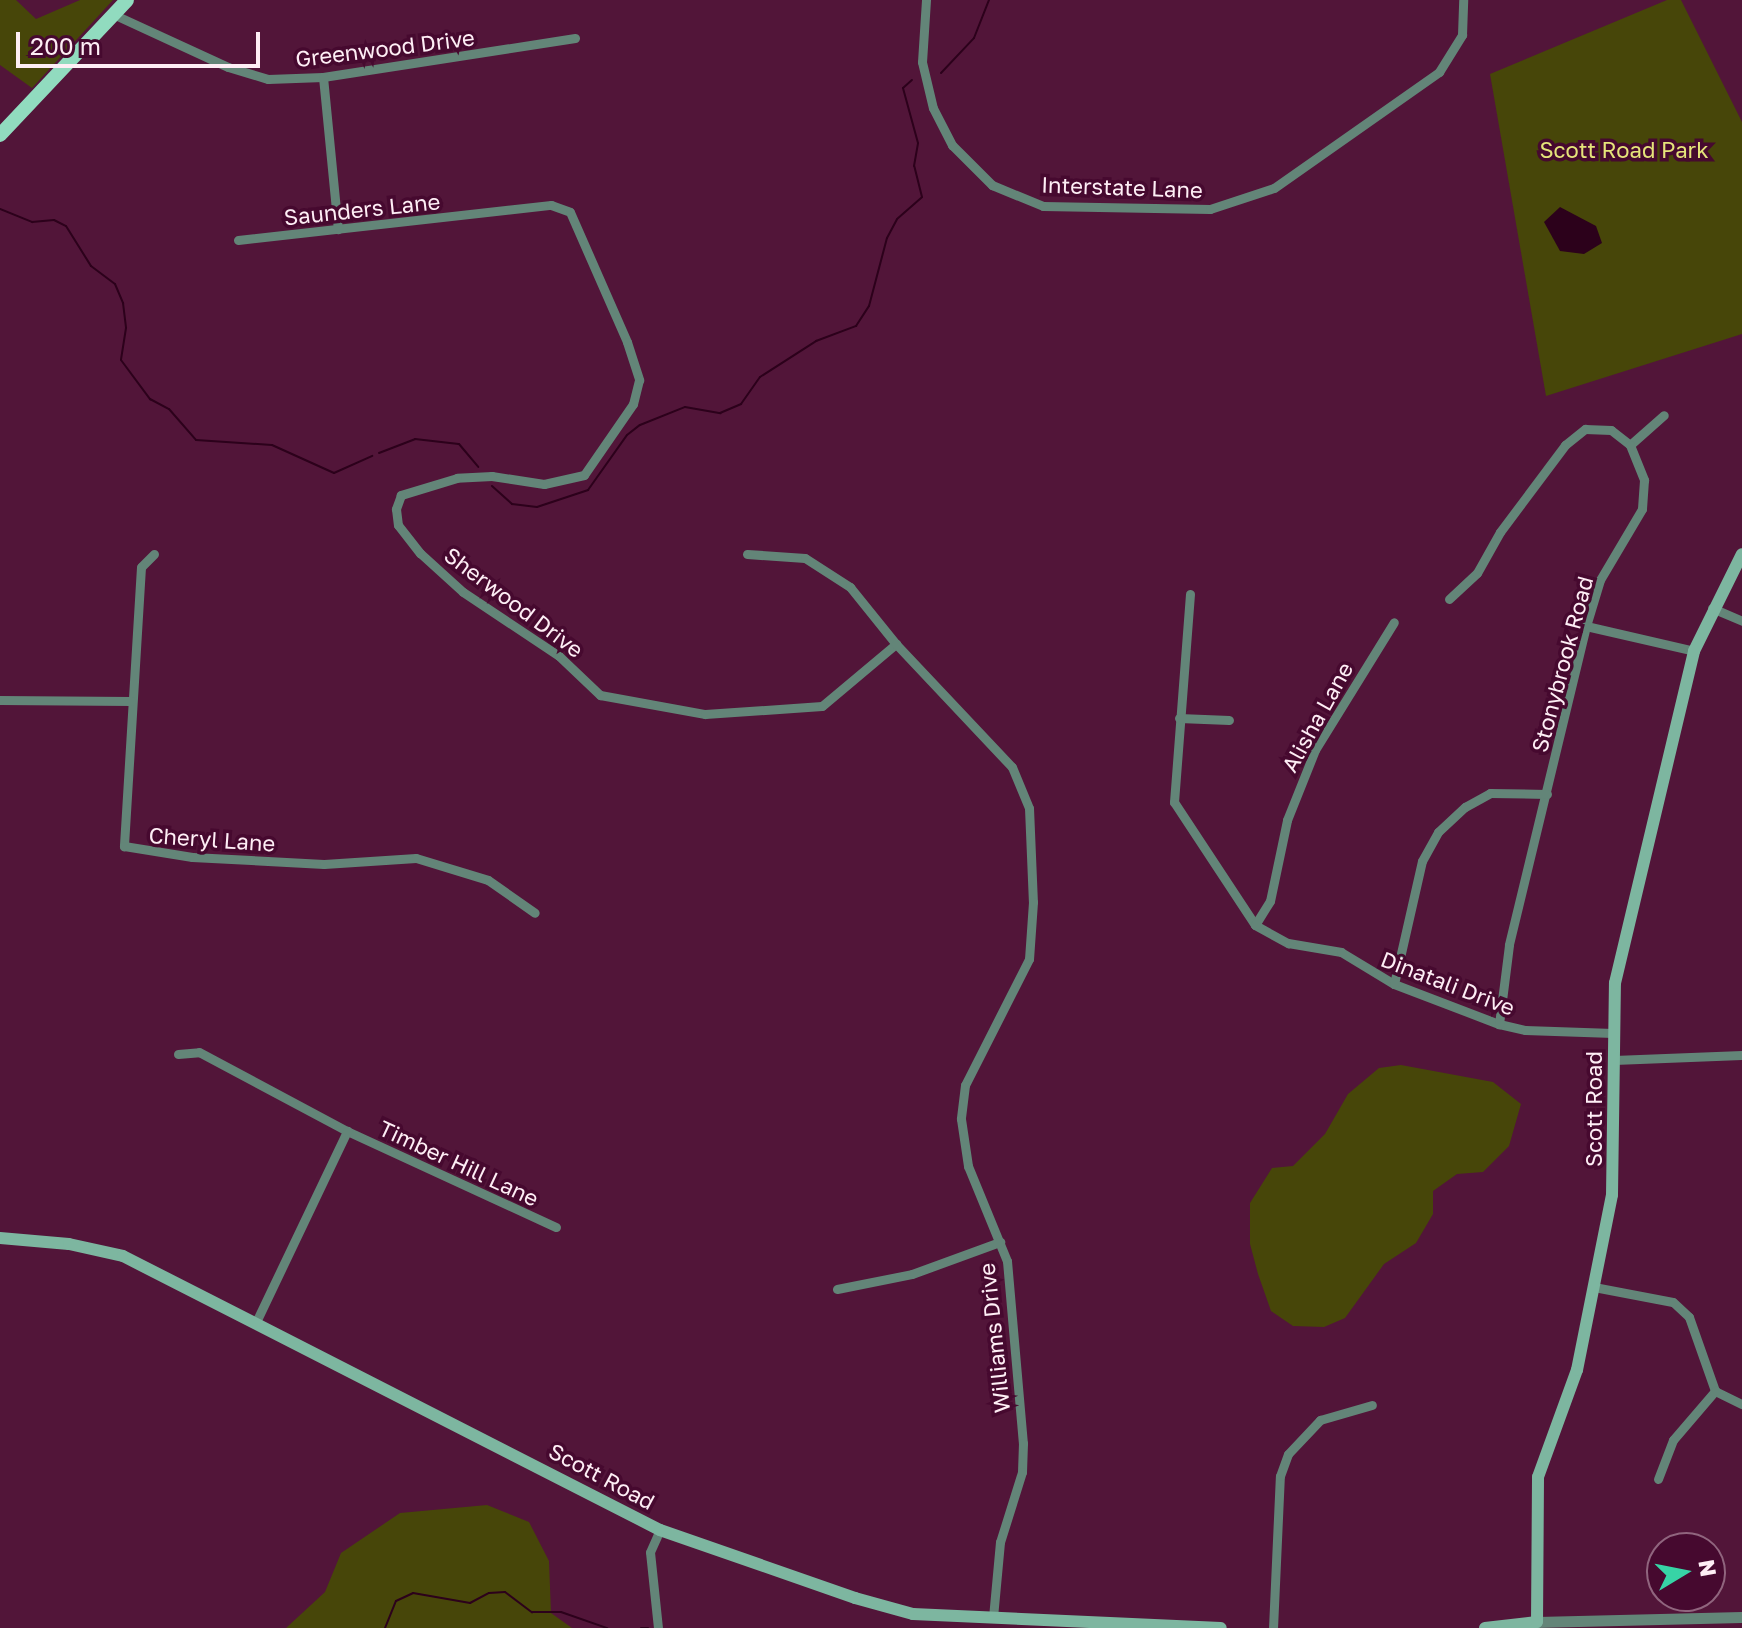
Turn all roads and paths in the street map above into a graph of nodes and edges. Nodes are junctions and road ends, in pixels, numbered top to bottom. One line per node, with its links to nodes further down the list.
1 (127, 0): 4 (main road)
2 (926, 0): 3 (street, Interstate Lane)
3 (1463, 0)
4 (115, 15): 6 (street, Greenwood Drive); 7 (main road)
5 (575, 38): 6 (street, Greenwood Drive)
6 (323, 77): 9 (street)
7 (0, 135)
8 (489, 213): 9 (street, Saunders Lane); 22 (street, Sherwood Drive)
9 (338, 229): 10 (street, Saunders Lane)
10 (238, 240)
11 (1664, 415): 12 (street)
12 (1630, 445): 17 (street); 21 (street, Stonybrook Road)
13 (154, 554): 25 (street, Cheryl Lane)
14 (747, 554): 22 (street, Williams Drive)
15 (1742, 554): 18 (main road, Scott Road)
16 (1190, 594): 26 (street, Dinatali Drive)
17 (1449, 599)
18 (1712, 608): 19 (street); 23 (main road, Scott Road)
19 (1742, 621)
20 (1394, 622): 30 (street, Alisha Lane)
21 (1586, 626): 23 (street); 28 (street, Stonybrook Road)
22 (896, 644): 40 (street, Williams Drive)
23 (1694, 651): 33 (main road, Scott Road)
24 (0, 700): 25 (street)
25 (131, 701): 29 (street, Cheryl Lane)
26 (1179, 718): 27 (street); 30 (street, Dinatali Drive)
27 (1229, 720)
28 (1547, 794): 31 (street); 32 (street, Stonybrook Road)
29 (535, 913)
30 (1255, 925): 31 (street, Dinatali Drive)
31 (1394, 984): 32 (street, Dinatali Drive)
32 (1499, 1024): 33 (street, Dinatali Drive)
33 (1613, 1033): 36 (main road, Scott Road)
34 (178, 1054): 37 (street, Timber Hill Lane)
35 (1742, 1055): 36 (street)
36 (1614, 1060): 41 (main road, Scott Road)
37 (347, 1131): 38 (street, Timber Hill Lane); 43 (street, Timber Hill Lane)
38 (556, 1227)
39 (0, 1238): 43 (main road, Scott Road)
40 (1000, 1242): 42 (street); 50 (street, Williams Drive)
41 (1594, 1287): 44 (street); 51 (main road, Scott Road)
42 (837, 1289)
43 (256, 1322): 48 (main road, Scott Road)
44 (1715, 1391): 45 (street); 47 (street)
45 (1742, 1404)
46 (1372, 1405): 55 (street)
47 (1658, 1479)
48 (660, 1530): 50 (main road, Scott Road); 53 (street)
49 (1742, 1617): 51 (street)
50 (993, 1618): 52 (main road, Scott Road)
51 (1537, 1622): 56 (main road)
52 (1103, 1626): 54 (main road, Scott Road)
53 (658, 1628)
54 (1221, 1628)
55 (1273, 1628)
56 (1485, 1628)

